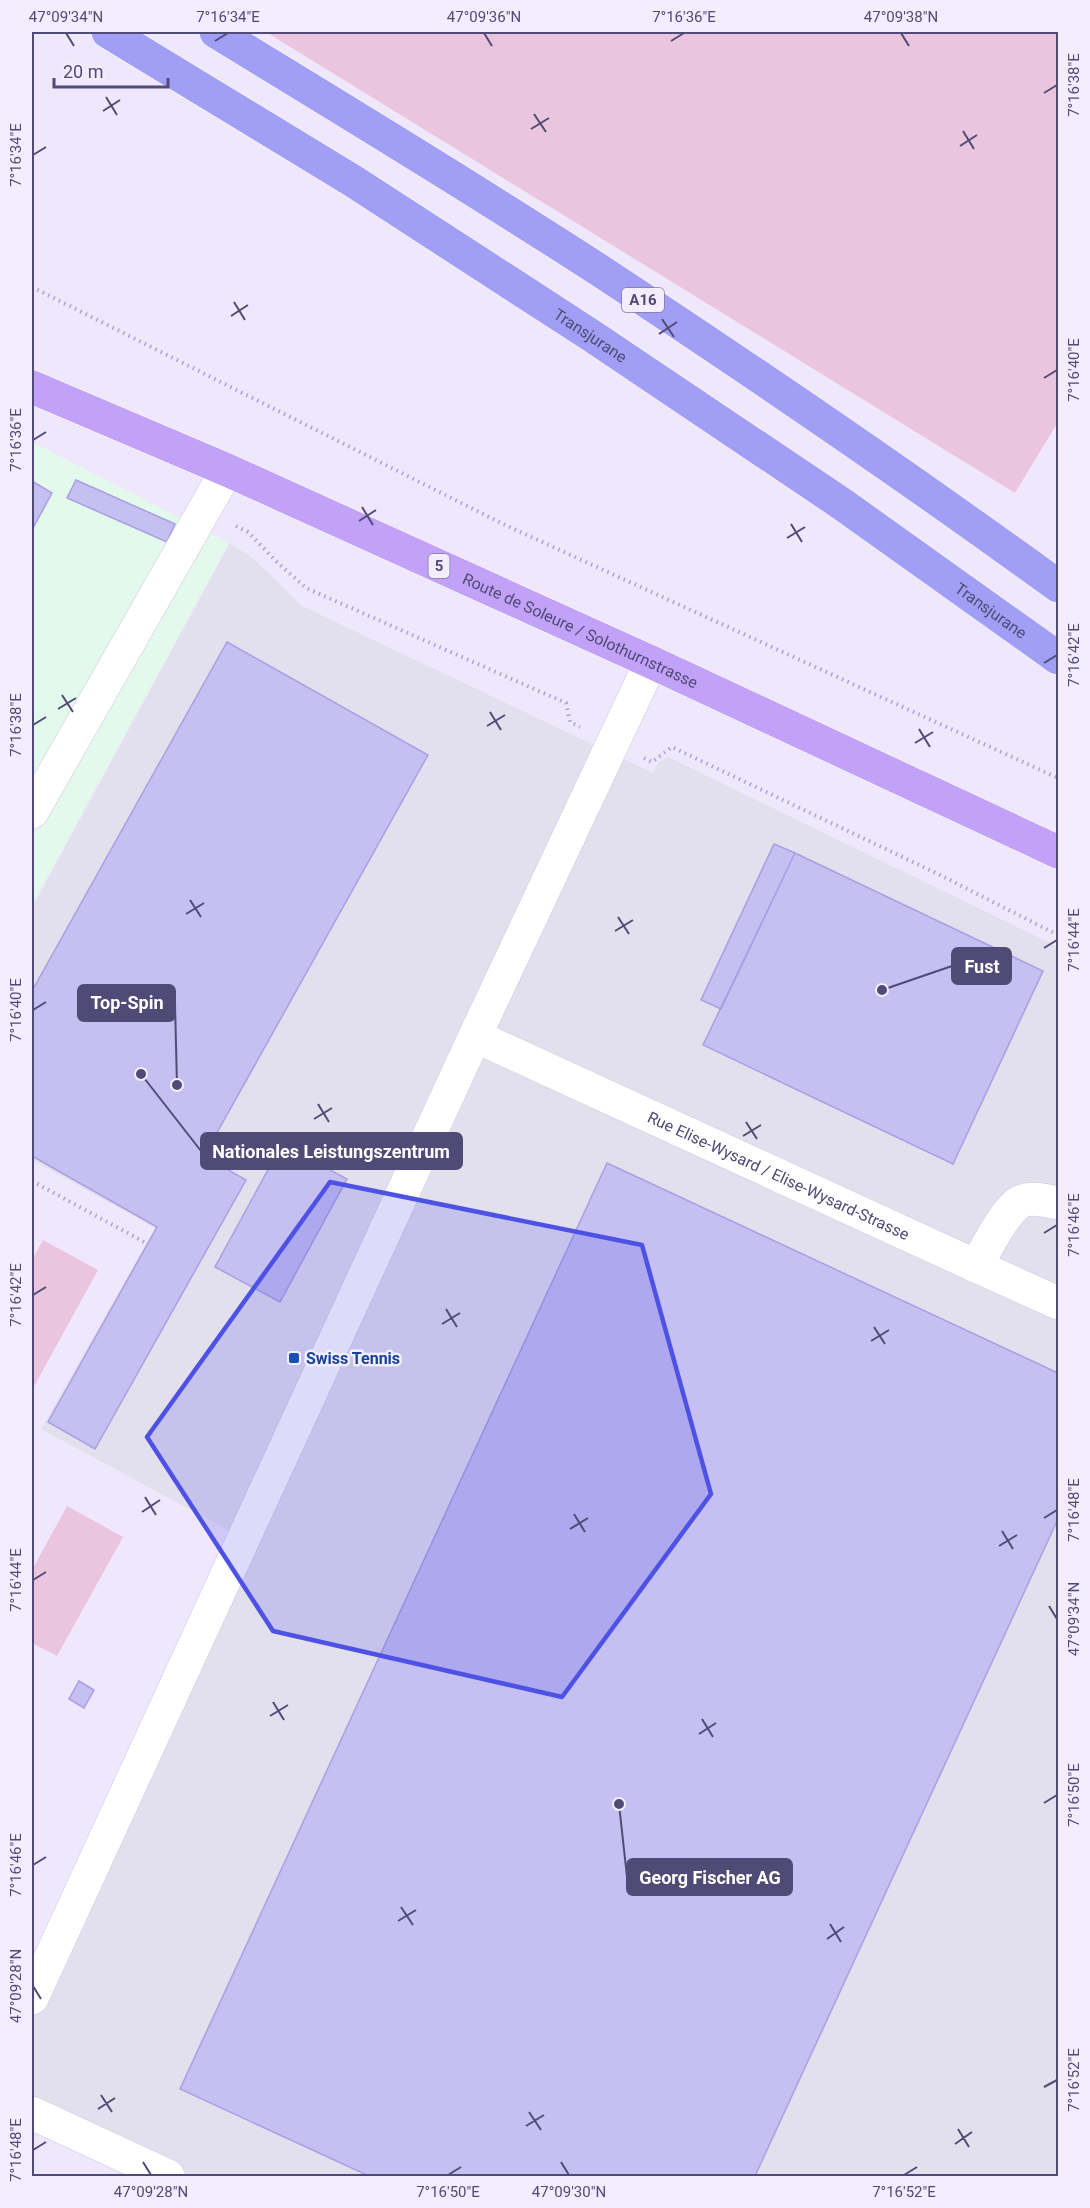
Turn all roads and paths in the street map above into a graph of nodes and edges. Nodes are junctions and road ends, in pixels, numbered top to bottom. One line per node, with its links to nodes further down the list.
1 (108, 32): 7 (highway, Transjurane)
2 (216, 32): 6 (highway, A16)
3 (32, 288): 9 (path)
4 (32, 387): 5 (main road, Route de Soleure / Solothurnstrasse / 5)
5 (226, 470): 8 (main road, Route de Soleure / Solothurnstrasse / 5); 10 (street)
6 (1059, 586)
7 (1059, 658)
8 (651, 662): 11 (main road, Route de Soleure / Solothurnstrasse / 5); 12 (street)
9 (1059, 778)
10 (32, 812)
11 (1059, 852)
12 (475, 1036): 16 (street, Rue Elise-Wysard / Elise-Wysard-Strasse); 18 (street)
13 (32, 1180): 15 (path)
14 (1059, 1203): 16 (street)
15 (146, 1244)
16 (976, 1266): 17 (street, Rue Elise-Wysard / Elise-Wysard-Strasse)
17 (1059, 1303)
18 (32, 1998)
19 (32, 2113): 20 (street)
20 (168, 2176)

